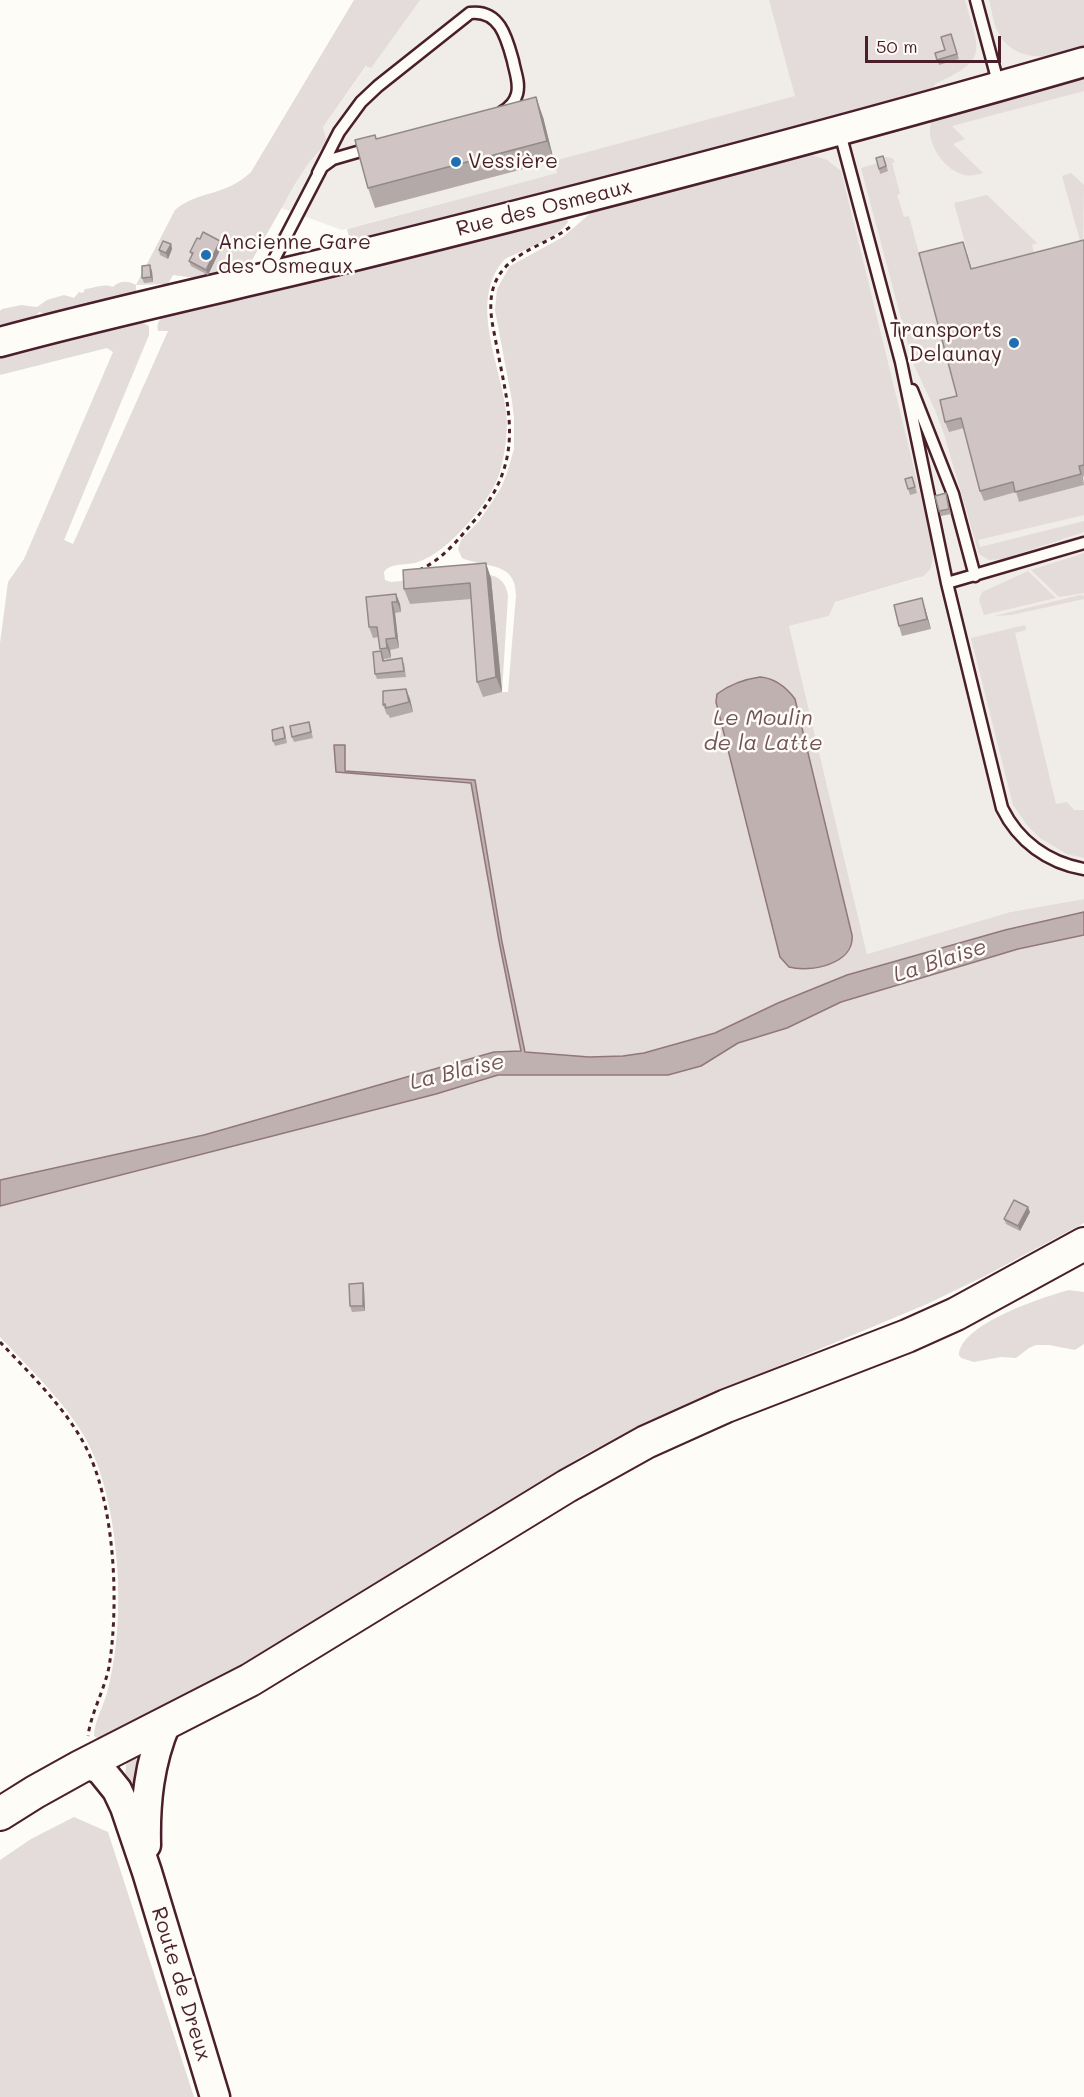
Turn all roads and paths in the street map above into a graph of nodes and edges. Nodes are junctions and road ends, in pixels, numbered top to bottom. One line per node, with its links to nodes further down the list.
1 (976, 0): 3 (lane)
2 (1084, 62): 3 (main road, Rue des Osmeaux)
3 (1000, 86): 5 (main road, Rue des Osmeaux)
4 (487, 117): 7 (lane)
5 (839, 130): 9 (main road, Rue des Osmeaux); 11 (lane)
6 (384, 145): 7 (lane)
7 (318, 173): 9 (lane)
8 (572, 225): 13 (path)
9 (265, 278): 10 (main road, Rue des Osmeaux)
10 (0, 342)
11 (901, 362): 14 (lane); 15 (lane)
12 (1084, 543): 14 (lane)
13 (413, 572)
14 (975, 576): 15 (lane)
15 (947, 583): 16 (lane)
16 (1084, 869)
17 (1084, 1244): 19 (main road)
18 (0, 1342): 20 (path)
19 (165, 1723): 20 (main road); 22 (main road, Route de Dreux)
20 (80, 1767): 21 (main road); 22 (main road, Route de Dreux)
21 (0, 1814)
22 (147, 1872): 23 (main road, Route de Dreux)
23 (215, 2097)

